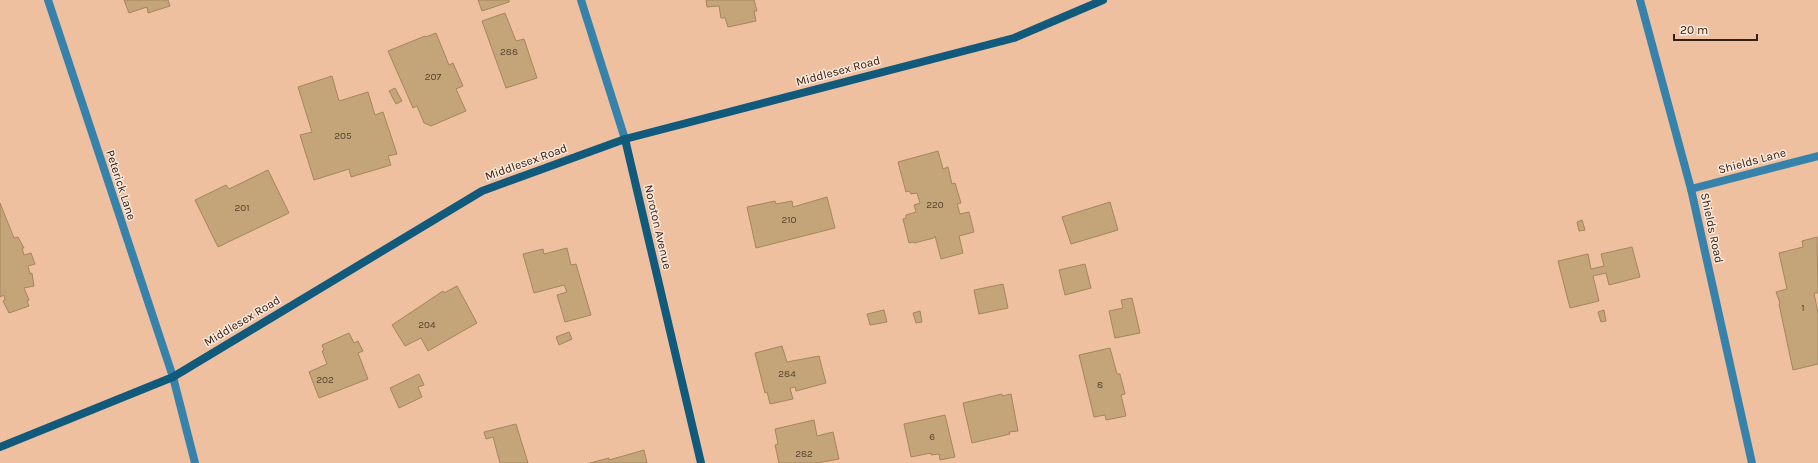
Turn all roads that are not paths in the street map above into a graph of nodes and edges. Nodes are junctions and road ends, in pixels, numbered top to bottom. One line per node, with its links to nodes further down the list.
1 (48, 0): 8 (street, Peterick Lane)
2 (581, 0): 5 (street, Noroton Avenue)
3 (1102, 0): 5 (main road, Middlesex Road)
4 (1640, 0): 7 (street, Shields Road)
5 (625, 139): 8 (main road, Middlesex Road); 11 (main road, Noroton Avenue)
6 (1818, 156): 7 (street, Shields Lane)
7 (1691, 189): 12 (street, Shields Road)
8 (172, 377): 9 (main road, Middlesex Road); 10 (street, Peterick Lane)
9 (0, 447)
10 (195, 463)
11 (701, 463)
12 (1752, 463)

